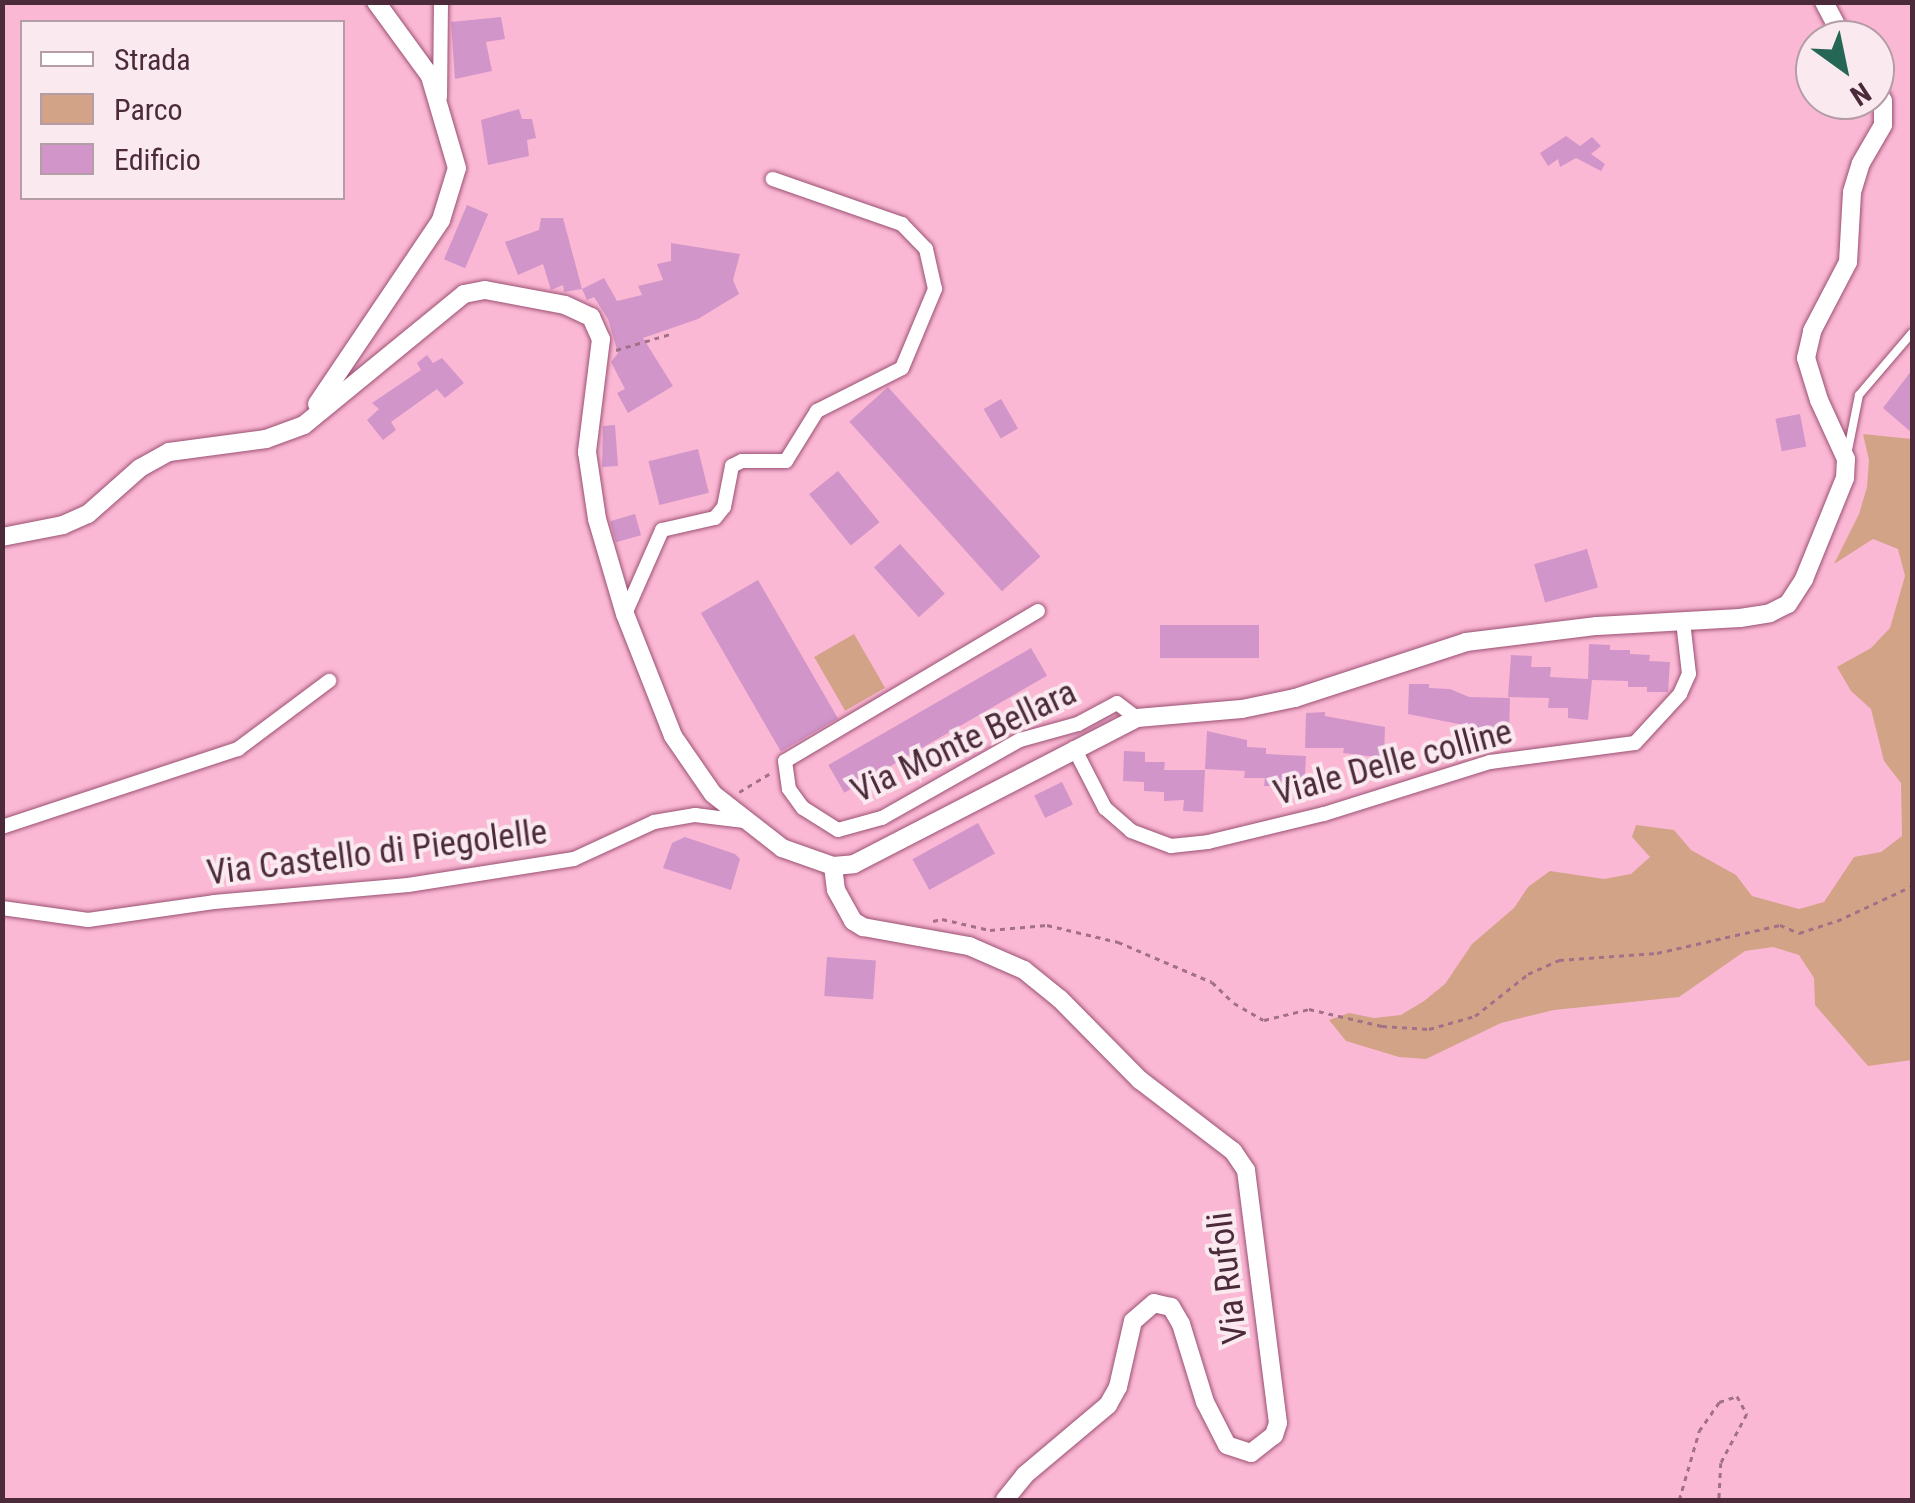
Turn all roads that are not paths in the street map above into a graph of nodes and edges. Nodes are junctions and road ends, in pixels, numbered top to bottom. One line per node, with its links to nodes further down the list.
1 (376, 2): 3 (street)
2 (440, 2): 3 (street)
3 (439, 102): 7 (street)
4 (1883, 120): 8 (street)
5 (774, 179): 11 (street)
6 (1912, 333): 8 (lane)
7 (304, 424): 9 (street); 11 (street)
8 (1846, 459): 12 (street)
9 (2, 536)
10 (1038, 611): 14 (street, Via Monte Bellara)
11 (625, 614): 16 (street)
12 (1683, 621): 14 (street); 15 (street, Viale Delle colline)
13 (328, 681): 17 (street)
14 (1137, 718): 15 (street)
15 (1074, 748): 18 (street)
16 (751, 822): 18 (street); 19 (street, Via Castello di Piegolelle)
17 (2, 828)
18 (833, 866): 20 (street, Via Rufoli)
19 (2, 908)
20 (1004, 1500)

